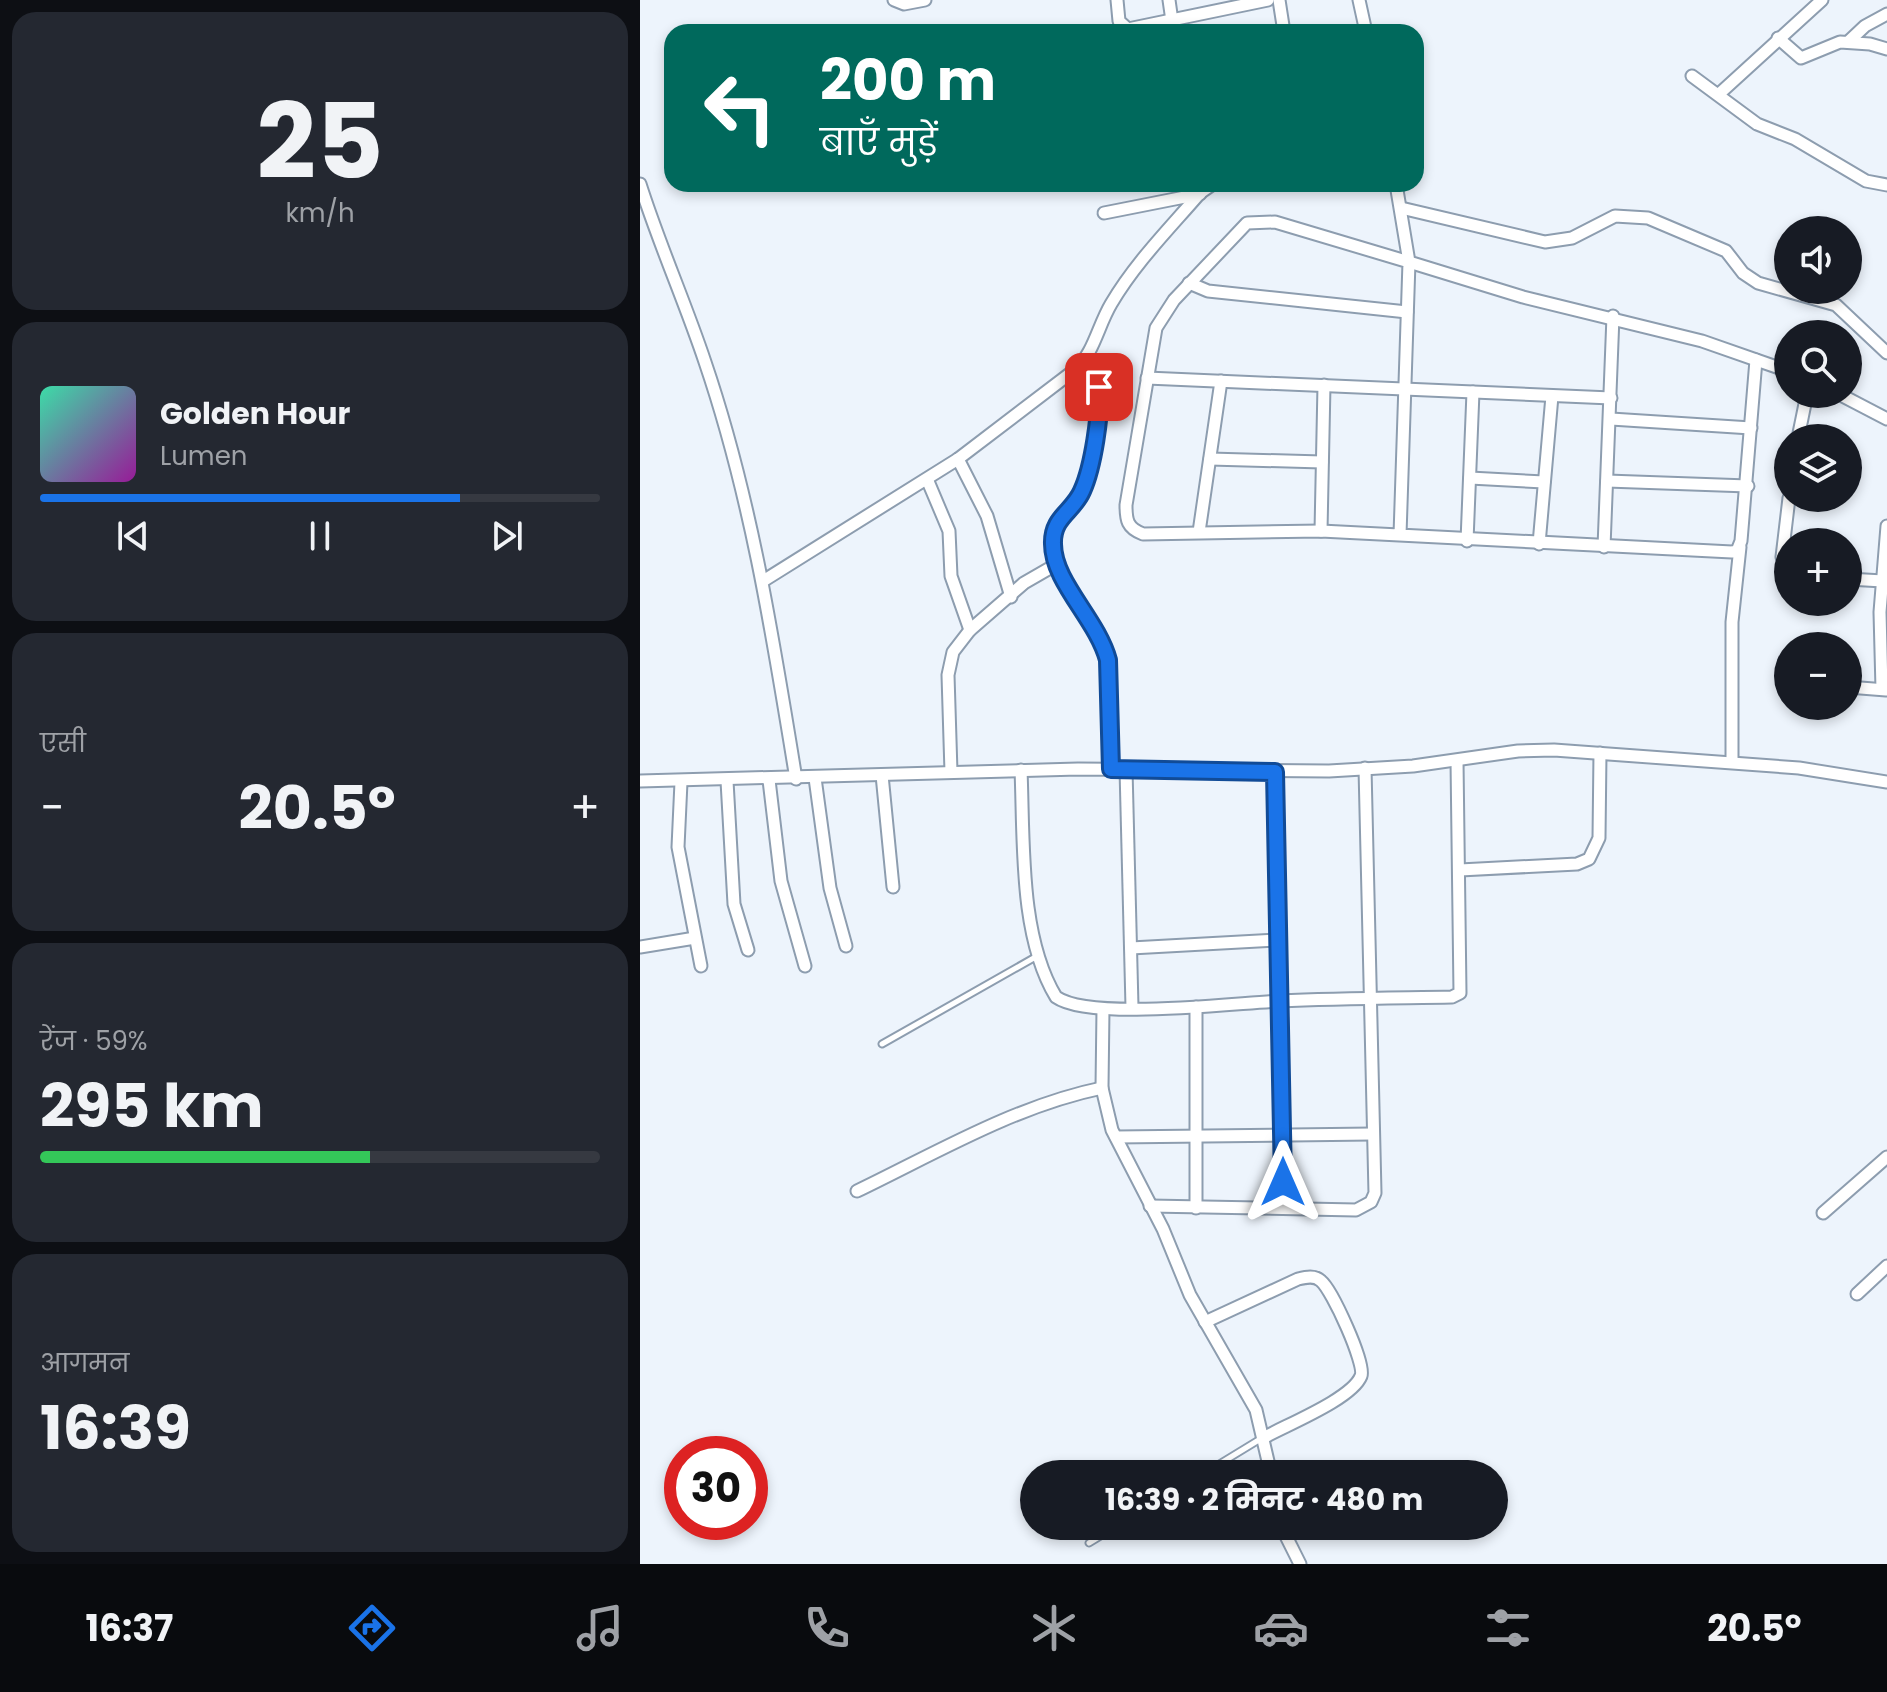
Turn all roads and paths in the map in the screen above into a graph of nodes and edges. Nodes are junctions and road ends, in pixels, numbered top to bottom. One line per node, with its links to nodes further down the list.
1 (894, 0): 2 (street)
2 (925, 0)
3 (1117, 0): 11 (street)
4 (1169, 0): 10 (street)
5 (1268, 0): 10 (street)
6 (1279, 0): 13 (street)
7 (1359, 0): 14 (street)
8 (1822, 0): 15 (street)
9 (1887, 14): 16 (street)
10 (1172, 21): 12 (street)
11 (1122, 24)
12 (1156, 24)
13 (1283, 24)
14 (1364, 24)
15 (1778, 38): 16 (street); 19 (street)
16 (1848, 42): 17 (street)
17 (1887, 49)
18 (1692, 76): 19 (street)
19 (1719, 94): 21 (street)
20 (640, 184): 63 (street)
21 (1887, 185)
22 (1398, 192): 24 (street)
23 (1200, 193): 25 (street); 32 (street)
24 (1401, 208): 26 (street); 30 (street)
25 (1104, 213)
26 (1409, 262): 27 (street); 28 (street); 29 (street)
27 (1189, 283): 28 (street); 34 (street)
28 (1407, 312): 37 (street)
29 (1613, 316): 31 (street); 40 (street)
30 (1887, 353)
31 (1756, 360): 33 (street); 44 (street)
32 (1084, 362): 45 (street); 61 (street)
33 (1774, 366)
34 (1147, 378): 35 (street); 55 (street)
35 (1221, 381): 36 (street); 46 (street)
36 (1324, 385): 37 (street); 47 (street)
37 (1405, 388): 38 (street); 56 (street)
38 (1473, 392): 39 (street); 48 (street)
39 (1552, 396): 40 (street); 51 (street)
40 (1611, 398): 42 (street)
41 (1862, 406): 43 (street)
42 (1611, 419): 44 (street); 50 (street)
43 (1887, 419)
44 (1751, 428): 52 (street)
45 (958, 459): 49 (street); 65 (street)
46 (1210, 459): 47 (street); 55 (street)
47 (1322, 462): 54 (street)
48 (1470, 478): 51 (street); 57 (street)
49 (927, 479): 63 (street); 66 (street)
50 (1607, 481): 52 (street); 59 (street)
51 (1544, 482): 58 (street)
52 (1748, 486): 60 (street)
53 (1887, 526): 64 (street)
54 (1321, 531): 55 (street); 56 (street)
55 (1199, 532)
56 (1400, 535): 57 (street)
57 (1467, 541): 58 (street)
58 (1539, 544): 59 (street)
59 (1604, 547): 60 (street)
60 (1740, 547): 71 (street)
61 (1057, 564): 65 (street); 73 (street)
62 (1862, 580): 64 (street)
63 (763, 581): 80 (street)
64 (1883, 581): 68 (street)
65 (1011, 597): 66 (street)
66 (970, 630): 76 (street)
67 (1862, 688): 68 (street)
68 (1884, 689)
69 (1600, 753): 70 (street); 71 (street); 86 (street)
70 (1457, 761): 72 (street); 86 (street)
71 (1732, 761): 85 (street)
72 (1365, 768): 77 (street); 97 (street)
73 (1111, 769): 74 (street); 75 (street)
74 (1126, 769): 77 (street); 92 (street)
75 (1021, 770): 76 (street); 94 (street)
76 (951, 772): 78 (street)
77 (1275, 772): 89 (street)
78 (882, 775): 79 (street); 87 (street)
79 (815, 778): 80 (street); 90 (street)
80 (796, 779): 81 (street)
81 (769, 780): 83 (street); 96 (street)
82 (640, 781): 84 (street)
83 (727, 781): 84 (street); 93 (street)
84 (681, 782): 88 (street)
85 (1887, 782)
86 (1460, 870): 97 (street)
87 (893, 887)
88 (695, 938): 91 (street); 95 (street)
89 (1278, 940): 92 (street); 98 (street)
90 (846, 946)
91 (640, 947)
92 (1131, 948): 99 (street)
93 (748, 950)
94 (1040, 955): 101 (street); 102 (lane)
95 (701, 966)
96 (805, 966)
97 (1370, 999): 98 (street); 105 (street)
98 (1280, 1001): 100 (street); 104 (street)
99 (1132, 1007): 100 (street); 101 (street)
100 (1196, 1007): 106 (street)
101 (1103, 1009): 103 (street)
102 (882, 1044)
103 (1102, 1088): 107 (street); 109 (street)
104 (1284, 1133): 105 (street); 106 (street); 111 (street)
105 (1372, 1134): 111 (street)
106 (1195, 1136): 107 (street); 112 (street)
107 (1116, 1137): 110 (street)
108 (1887, 1157): 113 (street)
109 (857, 1191)
110 (1150, 1206): 112 (street); 116 (street)
111 (1283, 1207): 112 (street)
112 (1196, 1208)
113 (1823, 1213)
114 (1887, 1266): 115 (street)
115 (1857, 1294)
116 (1205, 1322): 117 (street); 117 (street)
117 (1263, 1438): 118 (lane); 119 (street)
118 (1226, 1460)
119 (1268, 1460)
120 (1094, 1540): 122 (lane)
121 (1288, 1540): 123 (street)
122 (1089, 1543)
123 (1300, 1564)

